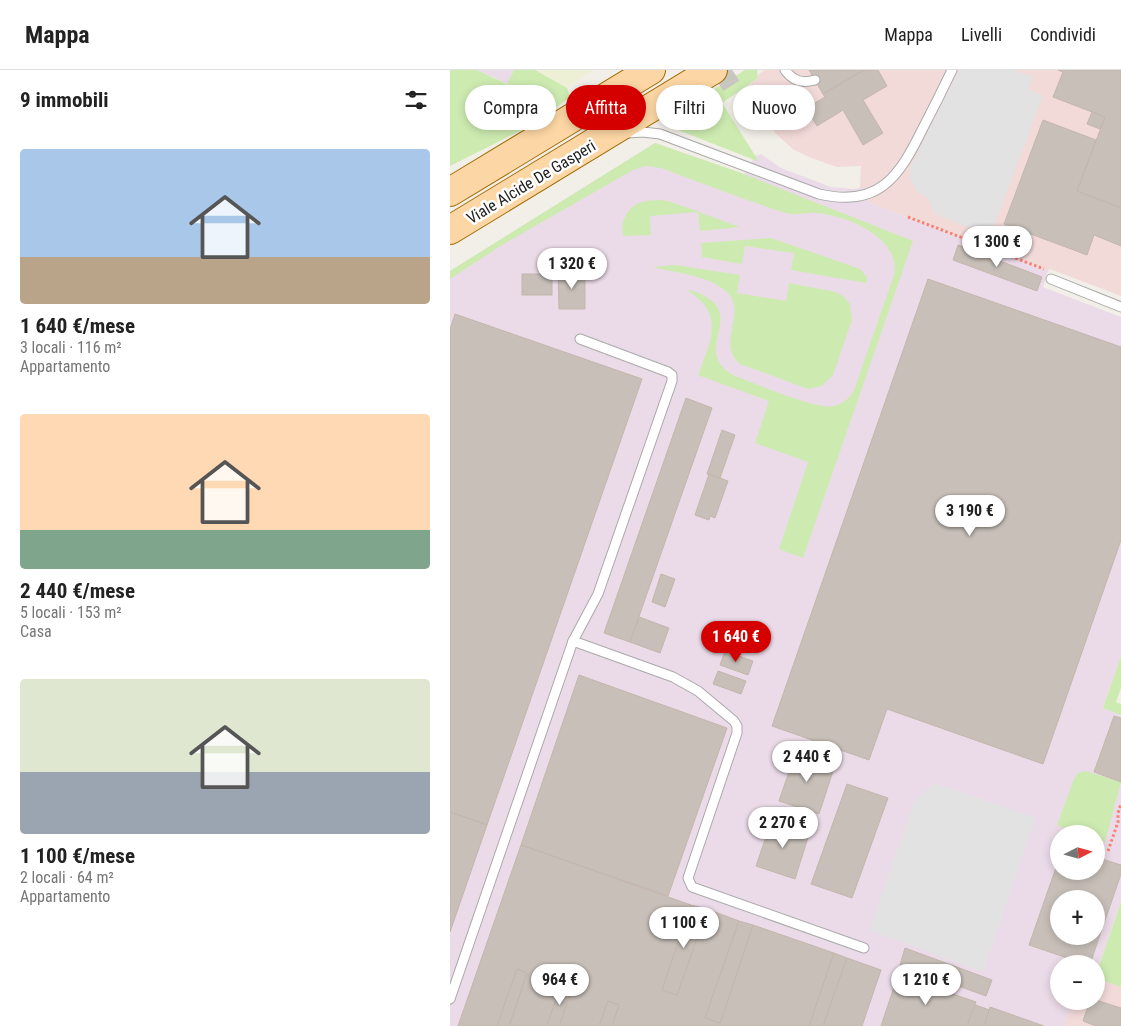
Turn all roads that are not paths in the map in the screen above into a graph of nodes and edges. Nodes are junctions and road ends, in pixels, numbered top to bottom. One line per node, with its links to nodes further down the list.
1 (651, 70): 7 (main road, Viale Alcide De Gasperi)
2 (714, 70): 6 (main road, Viale Alcide De Gasperi)
3 (785, 70): 5 (lane)
4 (952, 70): 6 (lane)
5 (815, 80)
6 (590, 146): 8 (main road, Viale Alcide De Gasperi)
7 (450, 192)
8 (450, 230)
9 (1050, 279): 10 (lane)
10 (1121, 306)
11 (580, 339): 12 (lane)
12 (573, 641): 13 (lane); 14 (lane)
13 (864, 948)
14 (450, 999)

